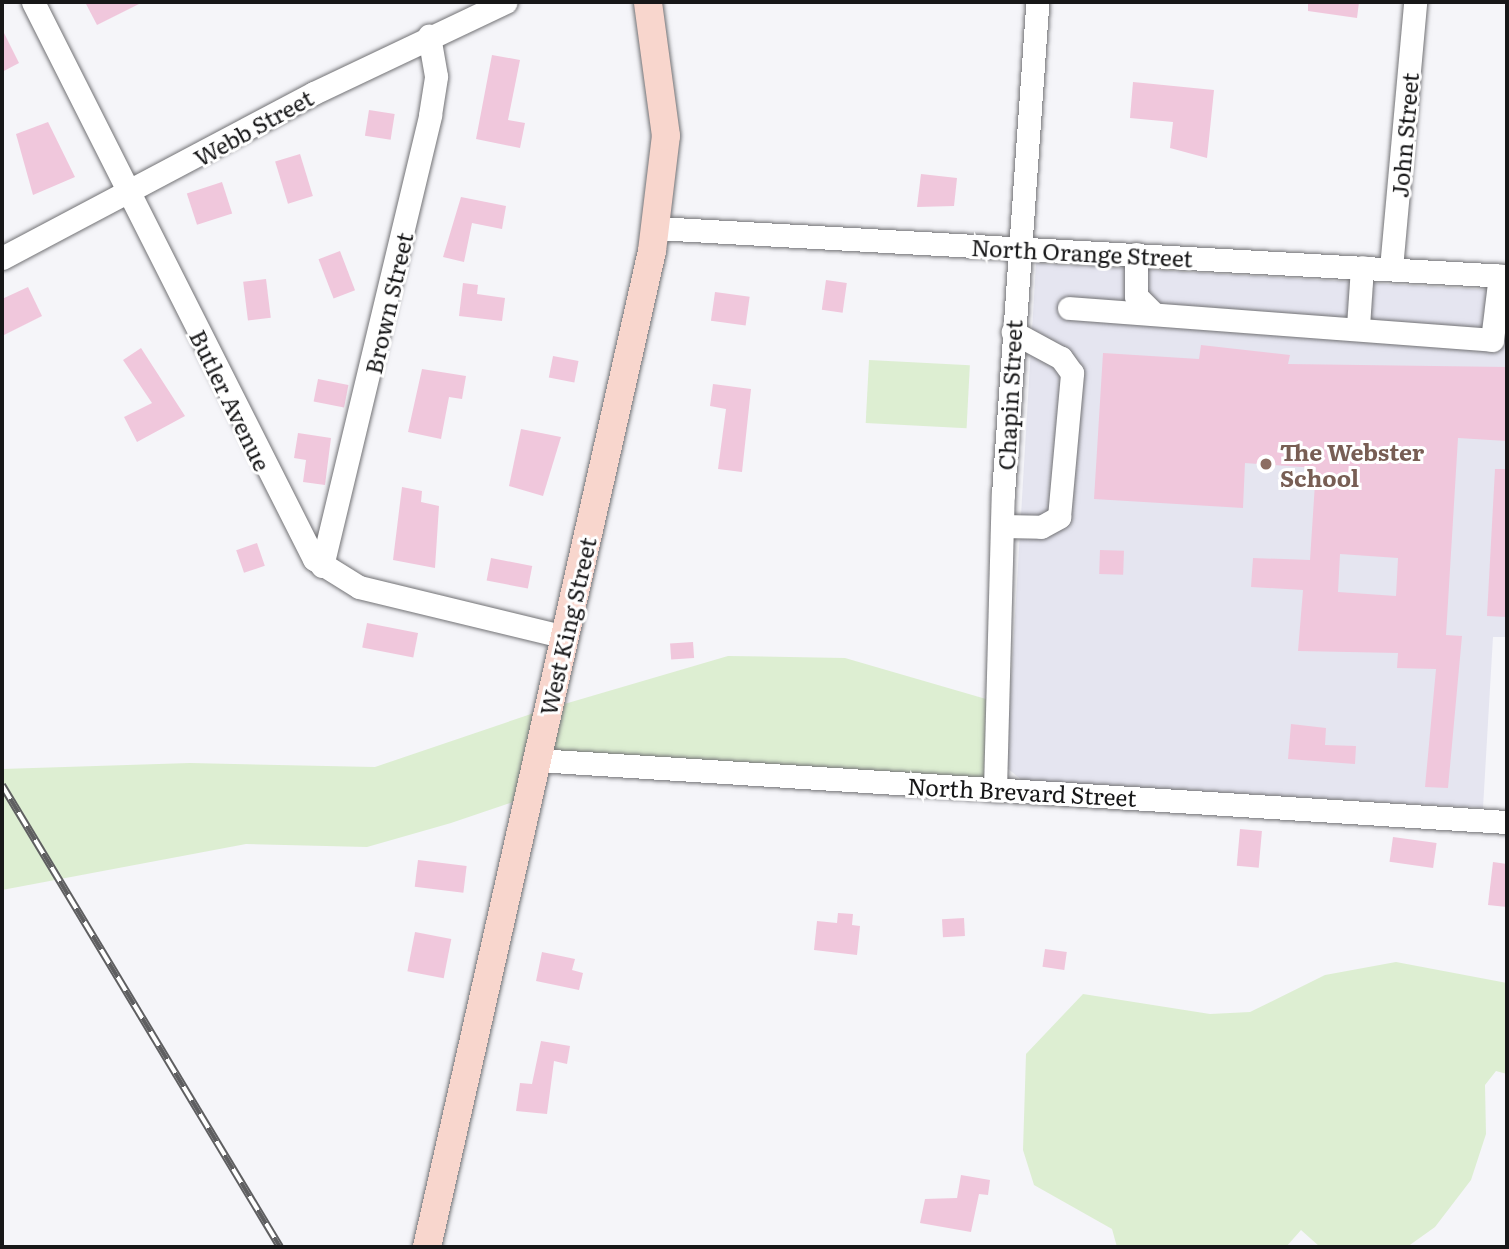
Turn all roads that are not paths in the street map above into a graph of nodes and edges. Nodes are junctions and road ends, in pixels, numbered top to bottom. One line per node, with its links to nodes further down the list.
1 (33, 2): 7 (street, Butler Avenue)
2 (506, 2): 6 (street, Webb Street)
3 (648, 2): 8 (main road, West King Street)
4 (1037, 2): 9 (street, Chapin Street)
5 (1415, 2): 13 (street, John Street)
6 (429, 36): 7 (street, Webb Street); 20 (street, Brown Street)
7 (129, 195): 11 (street, Webb Street); 20 (street, Butler Avenue)
8 (656, 228): 9 (street, North Orange Street); 21 (main road, West King Street)
9 (1017, 248): 10 (street, North Orange Street); 18 (street, Chapin Street)
10 (1136, 254): 12 (street, North Orange Street); 16 (street)
11 (2, 258)
12 (1362, 267): 13 (street, North Orange Street); 17 (street)
13 (1391, 268): 14 (street, North Orange Street)
14 (1503, 276): 17 (street)
15 (1069, 308): 16 (street)
16 (1153, 313): 17 (street)
17 (1357, 326)
18 (1013, 332): 19 (street, Chapin Street); 19 (street)
19 (1002, 526): 23 (street, Chapin Street)
20 (322, 566): 21 (street, Butler Avenue)
21 (565, 637): 22 (main road, West King Street)
22 (537, 760): 23 (street, North Brevard Street); 25 (main road, West King Street)
23 (995, 790): 24 (street, North Brevard Street)
24 (1507, 822)
25 (428, 1247)

